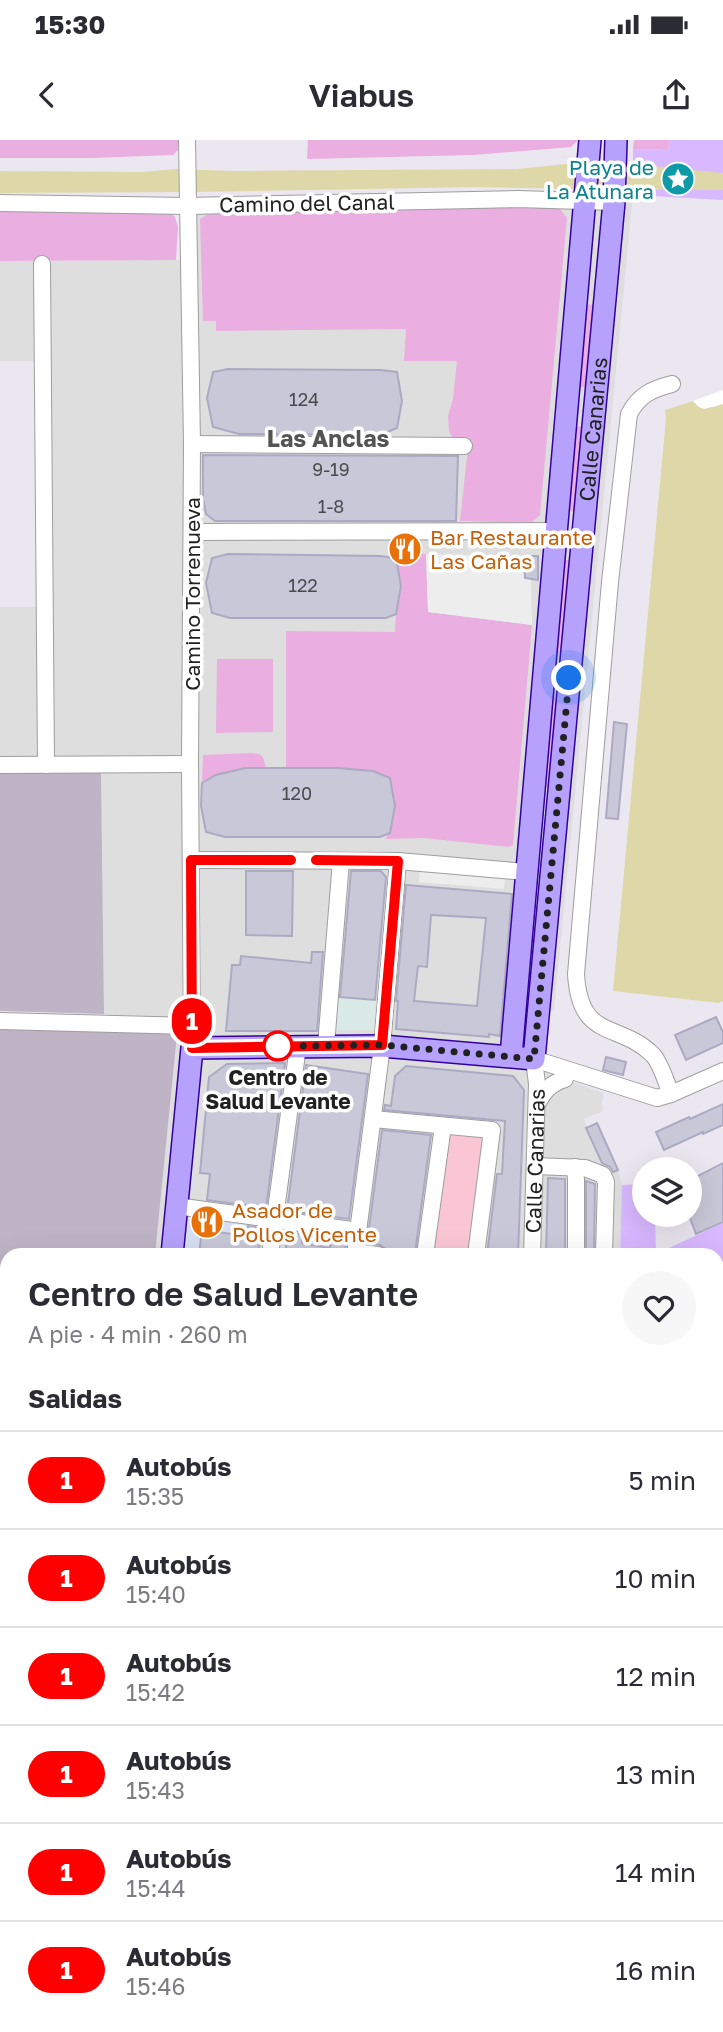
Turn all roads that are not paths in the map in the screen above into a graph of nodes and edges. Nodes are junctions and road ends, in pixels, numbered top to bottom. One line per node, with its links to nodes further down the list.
1 (187, 140): 6 (street, Camino Torrenueva)
2 (589, 149): 3 (main road, Calle Canarias); 4 (main road, Calle Canarias)
3 (616, 150): 5 (main road, Calle Canarias)
4 (586, 196): 5 (street, Camino del Canal); 6 (street, Camino del Canal); 12 (main road, Calle Canarias)
5 (614, 198): 28 (main road, Calle Canarias)
6 (187, 202): 7 (street, Camino del Canal); 10 (street, Camino Torrenueva)
7 (0, 203)
8 (42, 264): 16 (street)
9 (672, 384): 32 (street)
10 (192, 444): 11 (street); 13 (street, Camino Torrenueva)
11 (464, 446)
12 (557, 531): 13 (street); 20 (main road, Calle Canarias)
13 (192, 532): 14 (street, Camino Torrenueva)
14 (190, 764): 16 (street); 17 (street, Camino Torrenueva)
15 (0, 765): 16 (street)
16 (46, 765)
17 (191, 860): 18 (street); 22 (street, Camino Torrenueva)
18 (341, 861): 19 (street); 23 (street)
19 (398, 861): 20 (street); 24 (street)
20 (526, 872): 27 (main road, Calle Canarias)
21 (0, 1021): 22 (street)
22 (192, 1026): 26 (street, Camino Torrenueva)
23 (326, 1045): 24 (main road); 25 (main road)
24 (382, 1045): 27 (main road); 34 (street)
25 (298, 1046): 26 (main road); 39 (street)
26 (192, 1048): 38 (main road)
27 (511, 1056): 28 (main road)
28 (534, 1059): 30 (street); 31 (street); 33 (street, Calle Canarias)
29 (723, 1070): 32 (street)
30 (565, 1079): 31 (street); 33 (street)
31 (642, 1094): 32 (street)
32 (671, 1094)
33 (536, 1106): 36 (street, Calle Canarias)
34 (373, 1119): 35 (street); 40 (street)
35 (443, 1126): 44 (street); 45 (street)
36 (535, 1166): 37 (street); 46 (street, Calle Canarias)
37 (575, 1167): 47 (street); 48 (street)
38 (176, 1206): 39 (street); 41 (main road)
39 (275, 1220): 40 (street); 42 (street)
40 (359, 1231): 43 (street)
41 (173, 1248)
42 (271, 1248)
43 (356, 1248)
44 (426, 1248)
45 (478, 1248)
46 (532, 1248)
47 (576, 1248)
48 (604, 1248)

